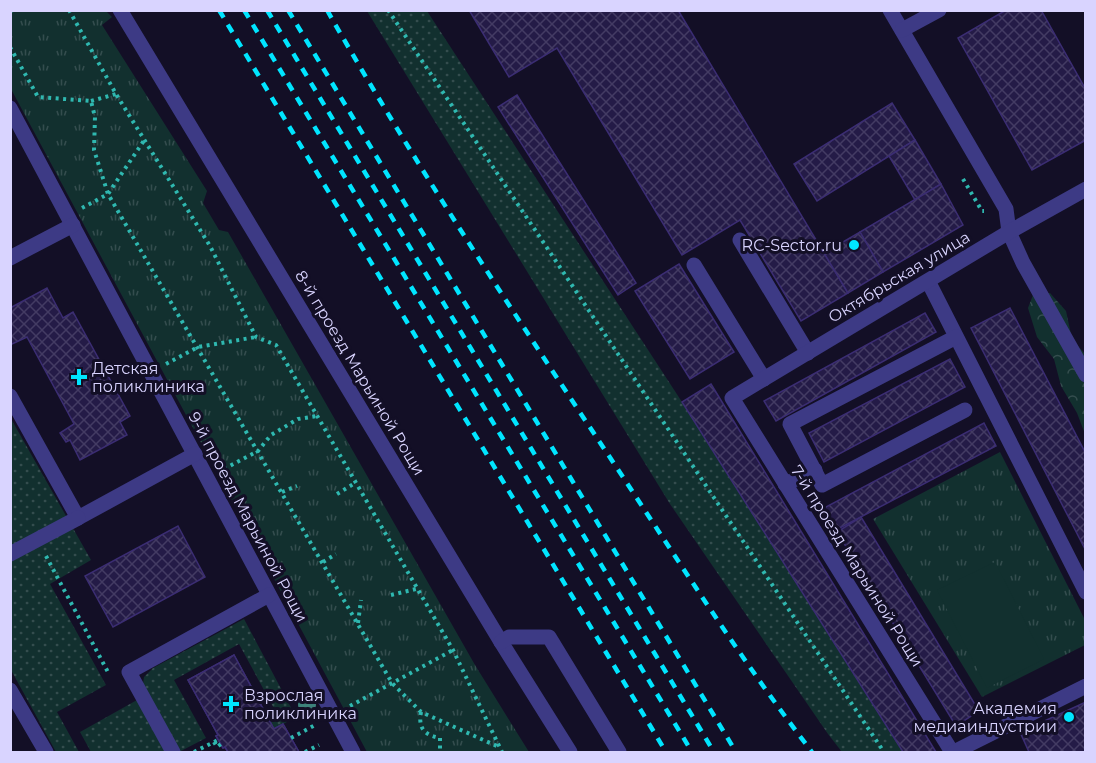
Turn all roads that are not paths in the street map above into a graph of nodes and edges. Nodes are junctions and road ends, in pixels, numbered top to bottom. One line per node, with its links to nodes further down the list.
1 (120, 10): 27 (street, 8-й проезд Марьиной Рощи)
2 (890, 10): 4 (street)
3 (939, 10): 4 (street)
4 (902, 30): 8 (street)
5 (10, 108): 7 (street, 9-й проезд Марьиной Рощи)
6 (1086, 189): 8 (street, Октябрьская улица)
7 (70, 220): 10 (street); 20 (street, 9-й проезд Марьиной Рощи)
8 (1009, 232): 12 (street, Октябрьская улица); 15 (street)
9 (740, 240): 14 (street)
10 (10, 258)
11 (694, 265): 16 (street)
12 (928, 281): 13 (street); 14 (street, Октябрьская улица)
13 (956, 337): 21 (street); 25 (street)
14 (808, 353): 16 (street, Октябрьская улица)
15 (1086, 375)
16 (764, 379): 18 (street, Октябрьская улица)
17 (10, 396): 23 (street)
18 (732, 398): 22 (street, 7-й проезд Марьиной Рощи)
19 (965, 410): 21 (street)
20 (195, 454): 23 (street); 26 (street, 9-й проезд Марьиной Рощи)
21 (814, 470): 22 (street)
22 (785, 484): 35 (street, 7-й проезд Марьиной Рощи)
23 (78, 518): 24 (street)
24 (10, 554)
25 (1086, 592)
26 (269, 595): 31 (street); 32 (street, 9-й проезд Марьиной Рощи)
27 (501, 642): 33 (street, 8-й проезд Марьиной Рощи); 34 (street)
28 (1086, 686): 35 (street)
29 (10, 690): 30 (street)
30 (45, 753)
31 (173, 753)
32 (353, 753)
33 (570, 753)
34 (619, 753)
35 (953, 753)

